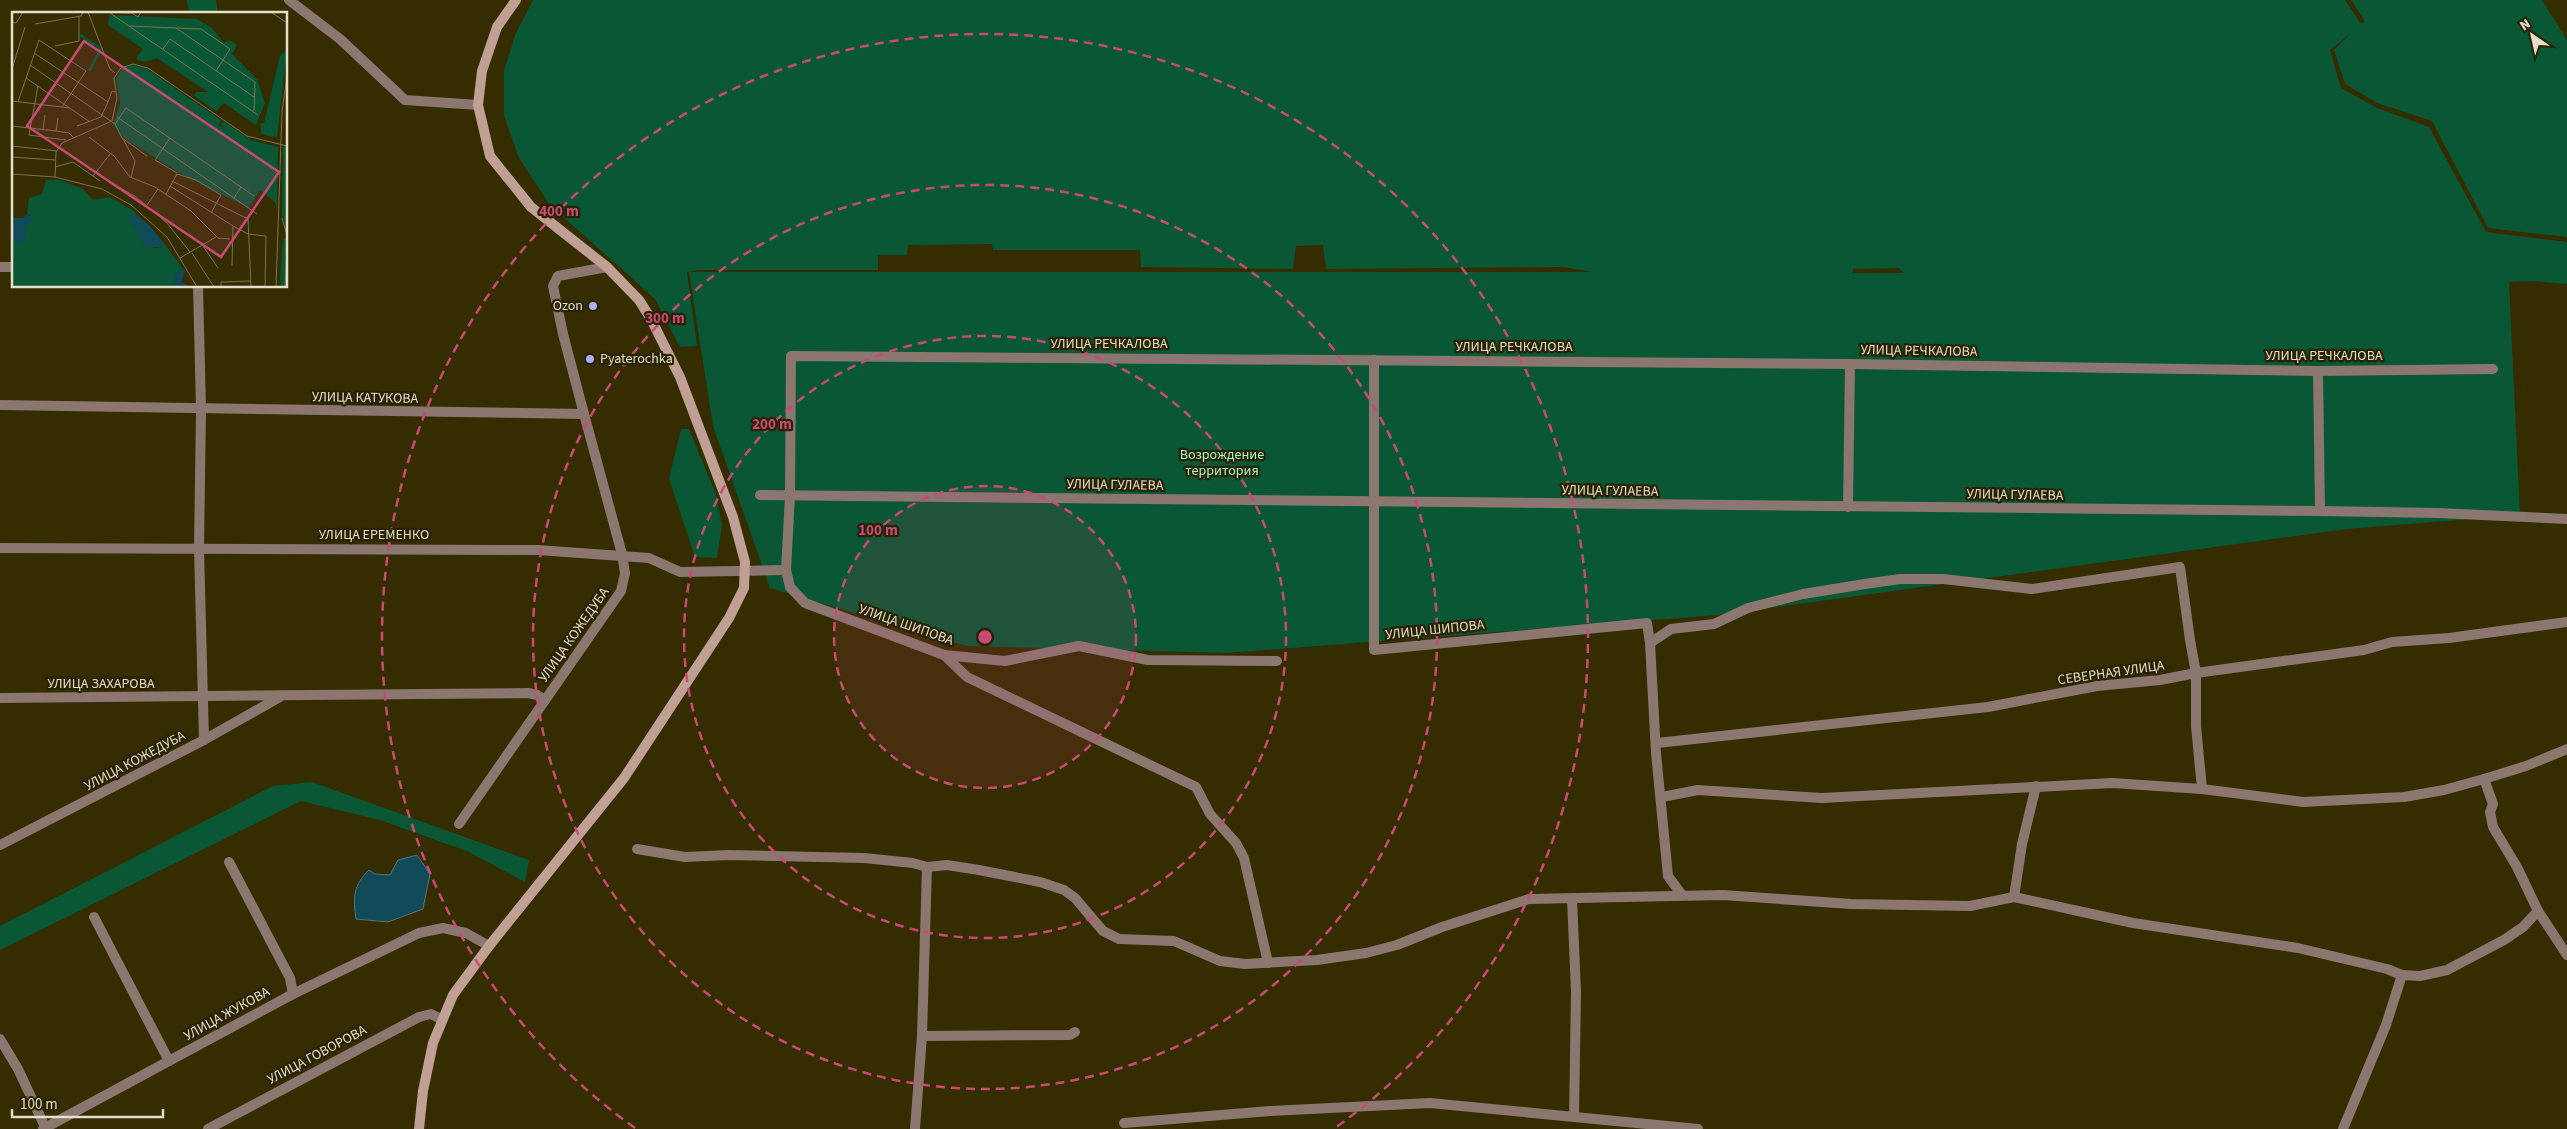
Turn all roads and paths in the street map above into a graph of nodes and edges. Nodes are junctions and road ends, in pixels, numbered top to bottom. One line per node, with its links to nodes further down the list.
1 (289, 0): 3 (street)
2 (516, 0): 3 (main road)
3 (478, 105): 4 (main road)
4 (607, 267): 12 (street); 22 (main road)
5 (198, 288): 11 (street)
6 (1374, 360): 7 (street, УЛИЦА РЕЧКАЛОВА); 14 (street, УЛИЦА РЕЧКАЛОВА); 15 (street, УЛИЦА ШИПОВА)
7 (1850, 364): 9 (street, УЛИЦА РЕЧКАЛОВА); 16 (street)
8 (2493, 369): 9 (street, УЛИЦА РЕЧКАЛОВА)
9 (2318, 371): 17 (street)
10 (0, 406): 11 (street, УЛИЦА КАТУКОВА)
11 (201, 409): 12 (street, УЛИЦА КАТУКОВА); 20 (street)
12 (584, 414): 21 (street)
13 (760, 495): 14 (street, УЛИЦА ГУЛАЕВА)
14 (790, 496): 15 (street, УЛИЦА ГУЛАЕВА); 23 (street, УЛИЦА РЕЧКАЛОВА)
15 (1373, 502): 16 (street, УЛИЦА ГУЛАЕВА); 25 (street, УЛИЦА ШИПОВА)
16 (1848, 507): 17 (street, УЛИЦА ГУЛАЕВА)
17 (2320, 511): 18 (street, УЛИЦА ГУЛАЕВА)
18 (2567, 519)
19 (0, 548): 20 (street, УЛИЦА ЕРЕМЕНКО)
20 (199, 549): 21 (street, УЛИЦА ЕРЕМЕНКО); 30 (street)
21 (622, 554): 22 (street, УЛИЦА ЕРЕМЕНКО); 32 (street, УЛИЦА КОЖЕДУБА)
22 (744, 570): 23 (street); 50 (main road)
23 (786, 570): 26 (street, УЛИЦА ШИПОВА)
24 (2567, 622): 28 (street, СЕВЕРНАЯ УЛИЦА)
25 (1650, 643): 28 (street); 34 (street)
26 (944, 655): 27 (street, УЛИЦА ШИПОВА); 52 (street)
27 (1277, 661)
28 (2196, 673): 34 (street, СЕВЕРНАЯ УЛИЦА); 38 (street)
29 (281, 696): 30 (street, УЛИЦА КОЖЕДУБА); 32 (street, УЛИЦА КОЖЕДУБА); 33 (street, УЛИЦА КОЖЕДУБА)
30 (203, 697): 31 (street, УЛИЦА ЗАХАРОВА); 33 (street)
31 (0, 698)
32 (545, 700): 40 (street, УЛИЦА КОЖЕДУБА)
33 (204, 740): 41 (street, УЛИЦА КОЖЕДУБА)
34 (1657, 744): 39 (street)
35 (2567, 749): 36 (street)
36 (2484, 779): 38 (street); 48 (street)
37 (2036, 786): 38 (street); 39 (street); 46 (street)
38 (2202, 789)
39 (1662, 796): 45 (street)
40 (459, 824)
41 (0, 845)
42 (637, 849): 44 (street)
43 (229, 862): 54 (street)
44 (927, 867): 52 (street); 57 (street)
45 (1682, 895): 46 (street); 47 (street)
46 (2014, 897): 53 (street)
47 (1572, 899): 52 (street); 60 (street)
48 (2538, 911): 51 (street); 53 (street)
49 (94, 917): 59 (street)
50 (489, 946): 54 (street, УЛИЦА ЖУКОВА); 55 (main road)
51 (2567, 955)
52 (1268, 963)
53 (2402, 975): 68 (street)
54 (293, 994): 59 (street, УЛИЦА ЖУКОВА)
55 (441, 1019): 64 (street, УЛИЦА ГОВОРОВА); 65 (main road)
56 (1075, 1032): 57 (street)
57 (922, 1036): 66 (street)
58 (0, 1039): 63 (street)
59 (169, 1062): 63 (street, УЛИЦА ЖУКОВА)
60 (1574, 1116): 61 (street); 62 (street)
61 (1124, 1123)
62 (1639, 1126): 67 (street)
63 (45, 1128)
64 (208, 1129)
65 (419, 1129)
66 (915, 1129)
67 (1698, 1129)
68 (2343, 1129)

